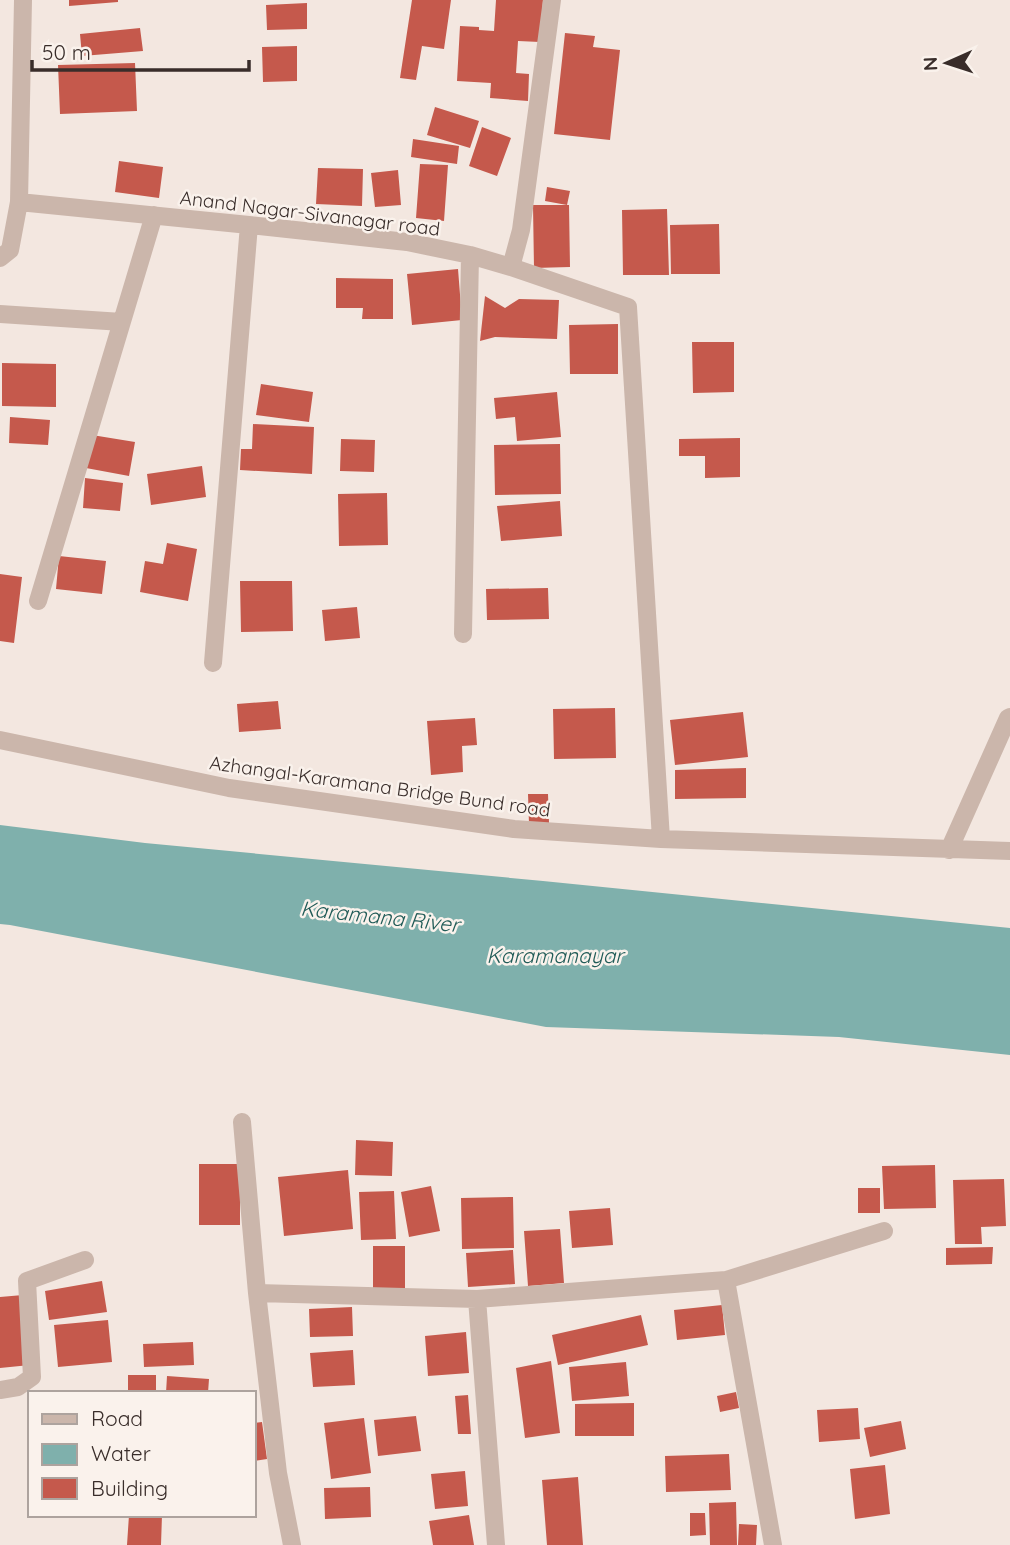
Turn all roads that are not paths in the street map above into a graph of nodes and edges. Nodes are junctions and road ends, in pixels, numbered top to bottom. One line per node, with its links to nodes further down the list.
1 (23, 0): 3 (street)
2 (552, 0): 8 (street)
3 (19, 202): 4 (street, Anand Nagar-Sivanagar road); 7 (street)
4 (154, 215): 5 (street, Anand Nagar-Sivanagar road); 10 (street)
5 (249, 225): 6 (street, Anand Nagar-Sivanagar road); 13 (street)
6 (470, 256): 8 (street, Anand Nagar-Sivanagar road); 12 (street)
7 (0, 258)
8 (511, 267): 16 (street, Anand Nagar-Sivanagar road)
9 (0, 314): 10 (street)
10 (122, 322): 11 (street)
11 (38, 601)
12 (463, 634)
13 (213, 663)
14 (1010, 717): 17 (street)
15 (0, 740): 16 (street, Azhangal-Karamana Bridge Bund road)
16 (661, 839): 17 (street, Azhangal-Karamana Bridge Bund road)
17 (949, 850): 18 (street, Azhangal-Karamana Bridge Bund road)
18 (1010, 851)
19 (242, 1122): 23 (street)
20 (884, 1231): 22 (street)
21 (85, 1260): 25 (street)
22 (726, 1280): 24 (street); 28 (street)
23 (257, 1293): 24 (street); 26 (street)
24 (477, 1299): 27 (street)
25 (0, 1390)
26 (292, 1545)
27 (496, 1545)
28 (773, 1545)

